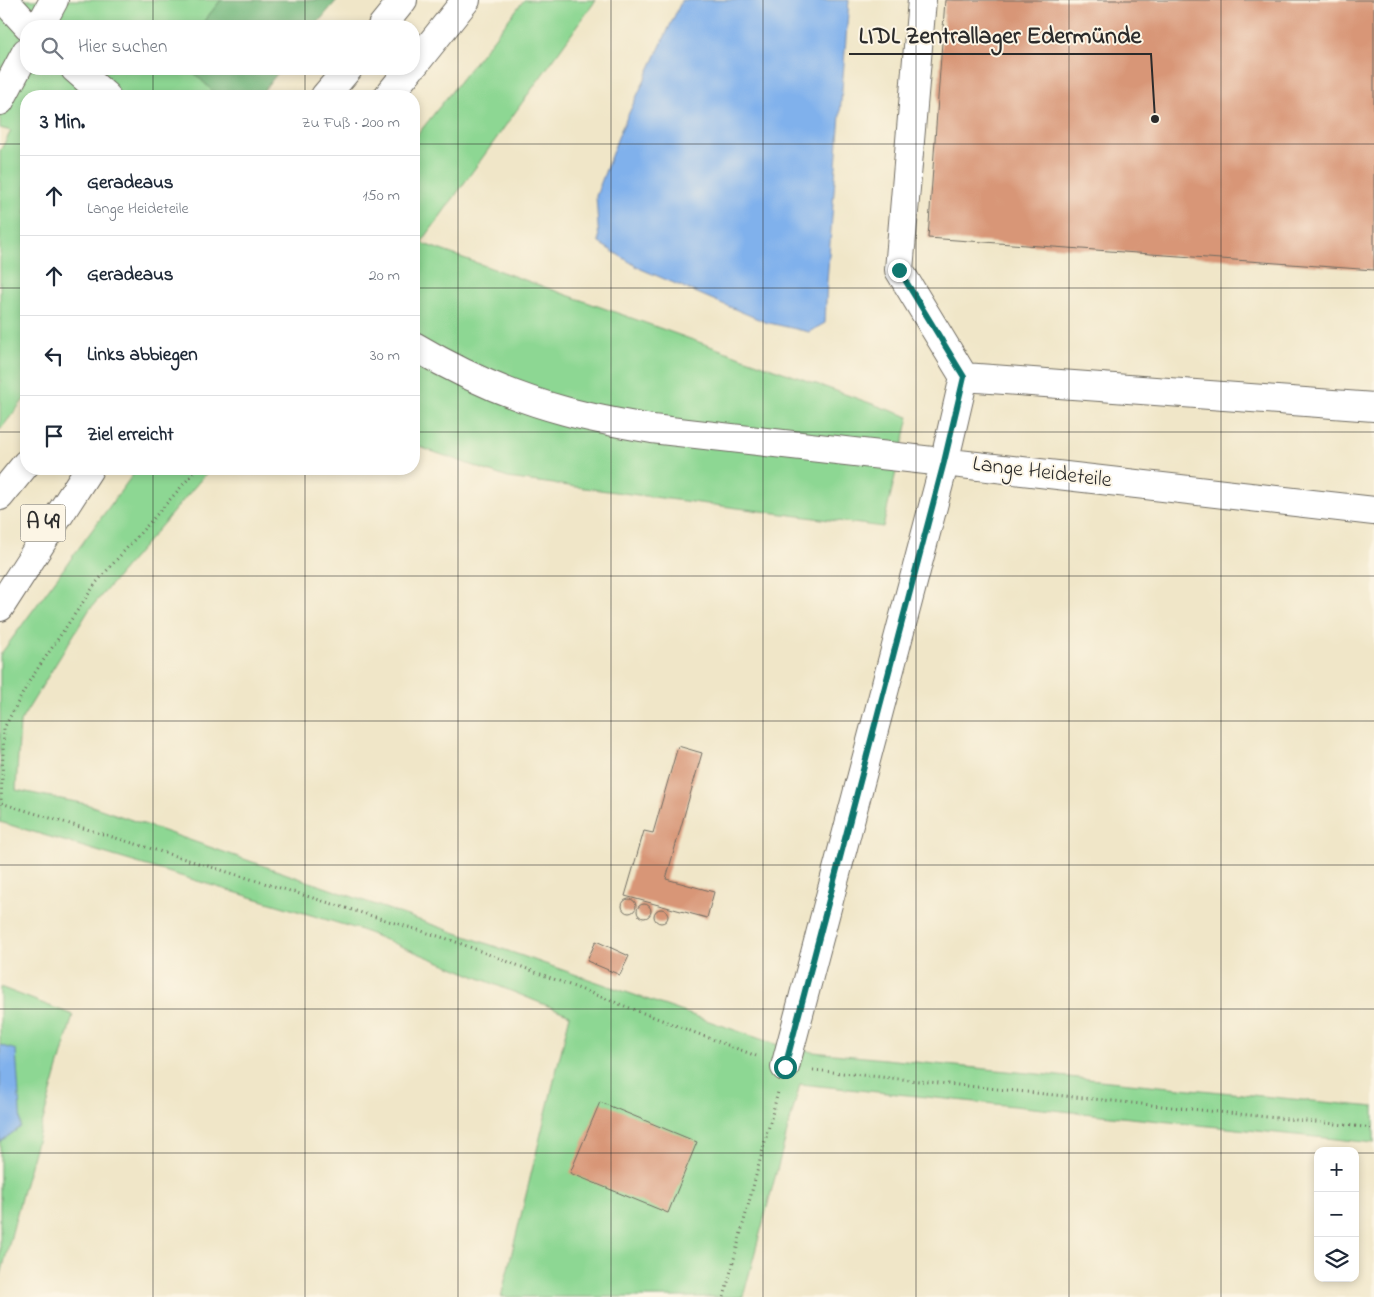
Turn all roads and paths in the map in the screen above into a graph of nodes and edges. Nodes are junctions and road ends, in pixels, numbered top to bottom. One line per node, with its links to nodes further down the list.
1 (54, 0): 5 (main road)
2 (403, 0): 6 (main road)
3 (466, 0): 7 (main road)
4 (922, 0): 17 (main road)
5 (23, 18)
6 (387, 20)
7 (420, 57)
8 (20, 63): 15 (main road)
9 (81, 75): 12 (main road)
10 (343, 75): 13 (main road)
11 (405, 75): 14 (main road)
12 (99, 90)
13 (331, 90)
14 (393, 90)
15 (0, 101)
16 (420, 349): 19 (main road)
17 (964, 377): 18 (main road); 19 (main road)
18 (1374, 407)
19 (944, 462): 25 (main road, Lange Heideteile); 28 (main road, Lange Heideteile)
20 (20, 471): 24 (main road, A 49)
21 (83, 475): 26 (main road, A 49)
22 (84, 475): 27 (main road)
23 (192, 475): 28 (path)
24 (0, 496)
25 (1374, 511)
26 (0, 578)
27 (0, 607)
28 (785, 1067): 29 (path); 30 (path)
29 (1374, 1128)
30 (724, 1297)

